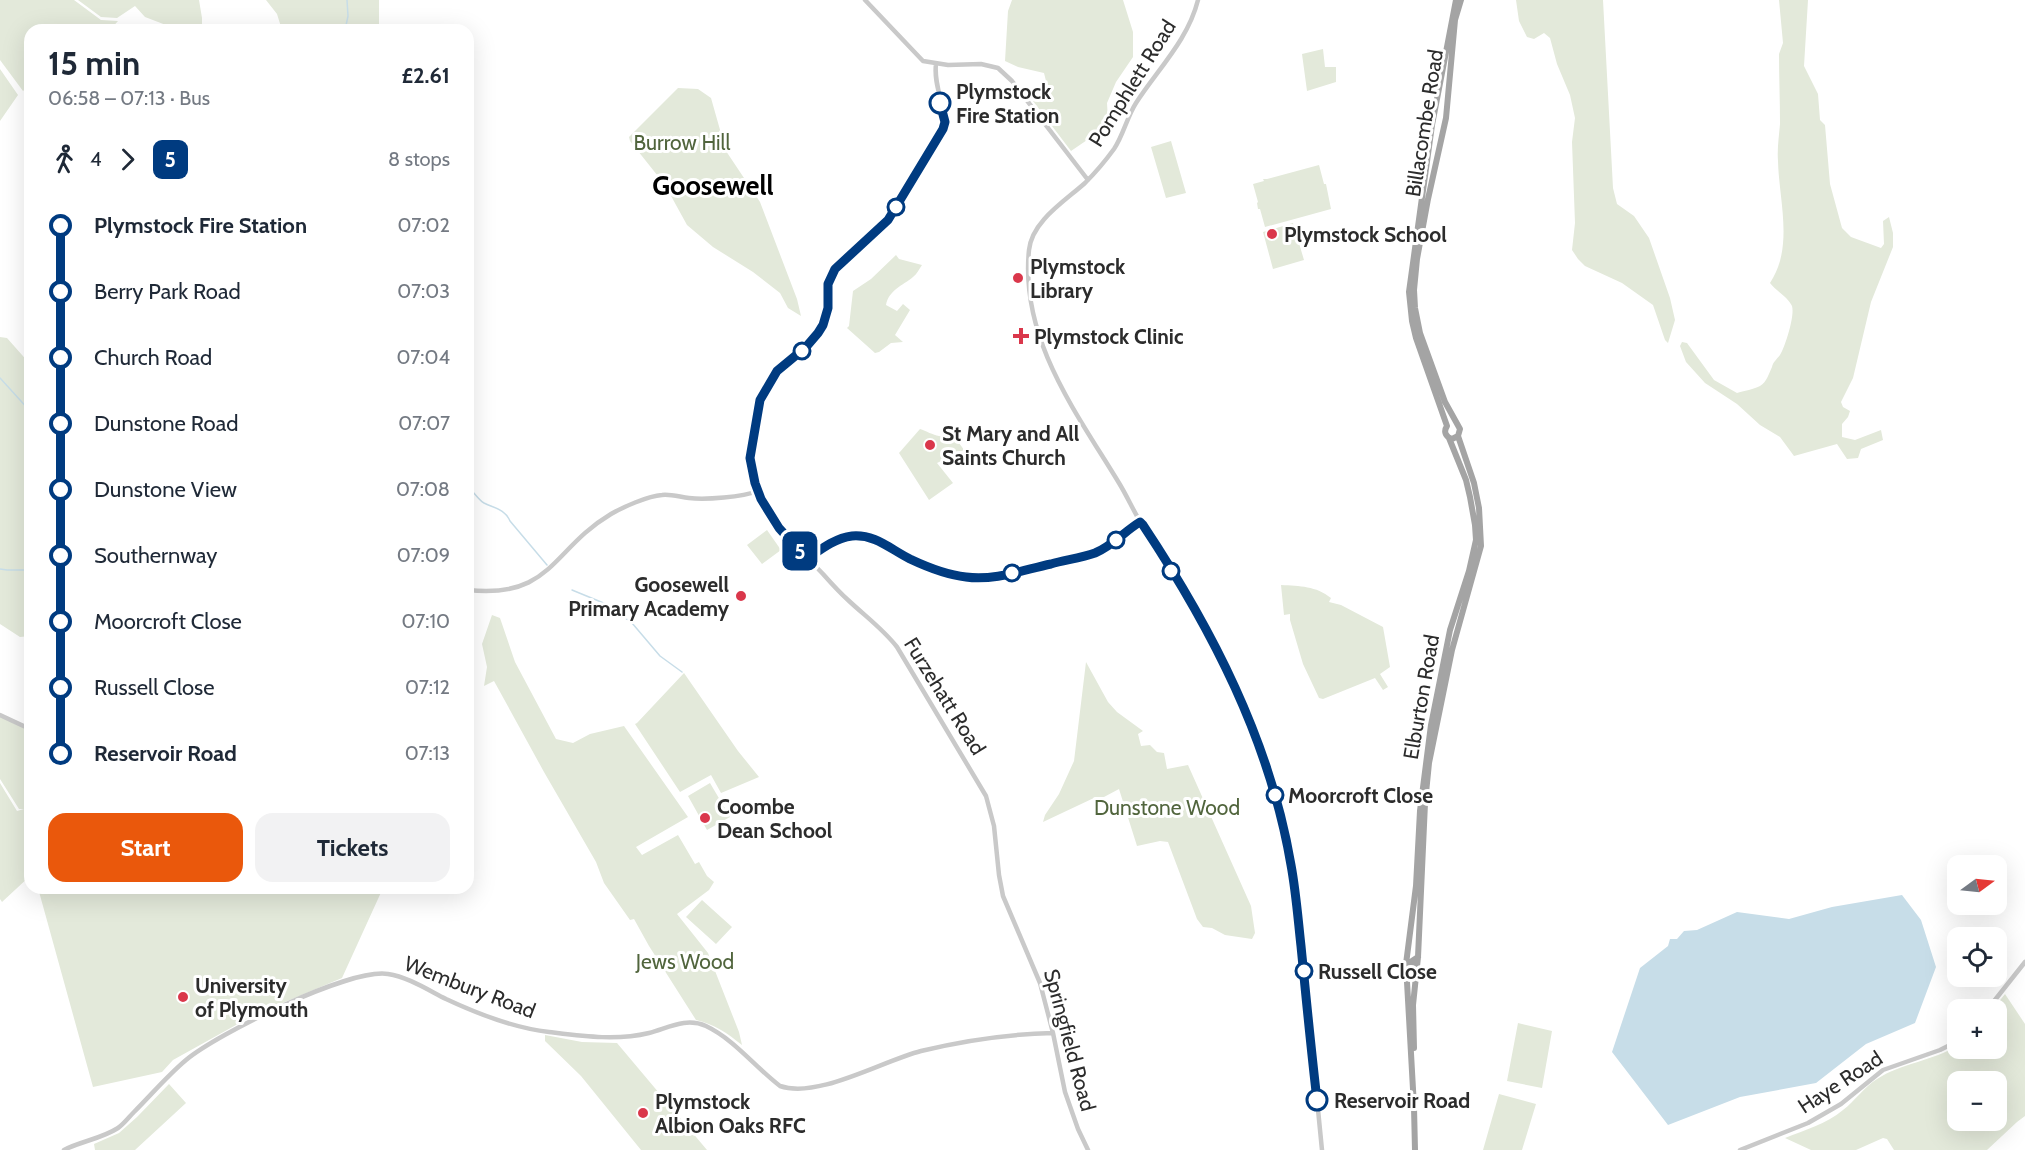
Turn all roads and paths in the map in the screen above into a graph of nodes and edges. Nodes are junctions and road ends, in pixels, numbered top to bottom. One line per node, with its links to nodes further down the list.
1 (865, 0): 7 (street)
2 (1198, 0): 12 (street, Pomphlett Road)
3 (1451, 0): 6 (main road, Billacombe Road)
4 (1456, 0): 6 (main road, Billacombe Road)
5 (1461, 0): 8 (main road, Billacombe Road)
6 (1448, 38): 9 (main road, Billacombe Road)
7 (936, 64): 12 (street); 17 (street, Furzehatt Road)
8 (1449, 87): 9 (main road); 10 (main road, Billacombe Road)
9 (1434, 112): 11 (main road, Billacombe Road)
10 (1446, 118): 11 (main road); 13 (main road, Billacombe Road)
11 (1430, 144): 14 (main road, Billacombe Road)
12 (1088, 180): 32 (street, Pomphlett Road)
13 (1456, 424): 14 (main road); 15 (main road)
14 (1447, 426): 16 (main road)
15 (1458, 436): 16 (main road); 21 (main road, Elburton Road)
16 (1449, 438): 23 (main road, Elburton Road)
17 (758, 491): 18 (street); 22 (street, Furzehatt Road)
18 (474, 590)
19 (0, 715): 20 (street)
20 (24, 726)
21 (1419, 932): 23 (main road); 24 (main road, Elburton Road)
22 (1024, 945): 28 (street, Springfield Road)
23 (1407, 950): 26 (main road, Elburton Road)
24 (1418, 957): 26 (main road); 33 (main road, Elburton Road)
25 (2025, 962): 27 (street)
26 (1407, 986): 33 (main road, Elburton Road)
27 (1996, 999)
28 (1053, 1033): 30 (street, Wembury Road); 31 (street, Springfield Road)
29 (1947, 1046): 34 (street, Haye Road)
30 (64, 1150)
31 (1088, 1150)
32 (1322, 1150)
33 (1416, 1150)
34 (1740, 1150)

